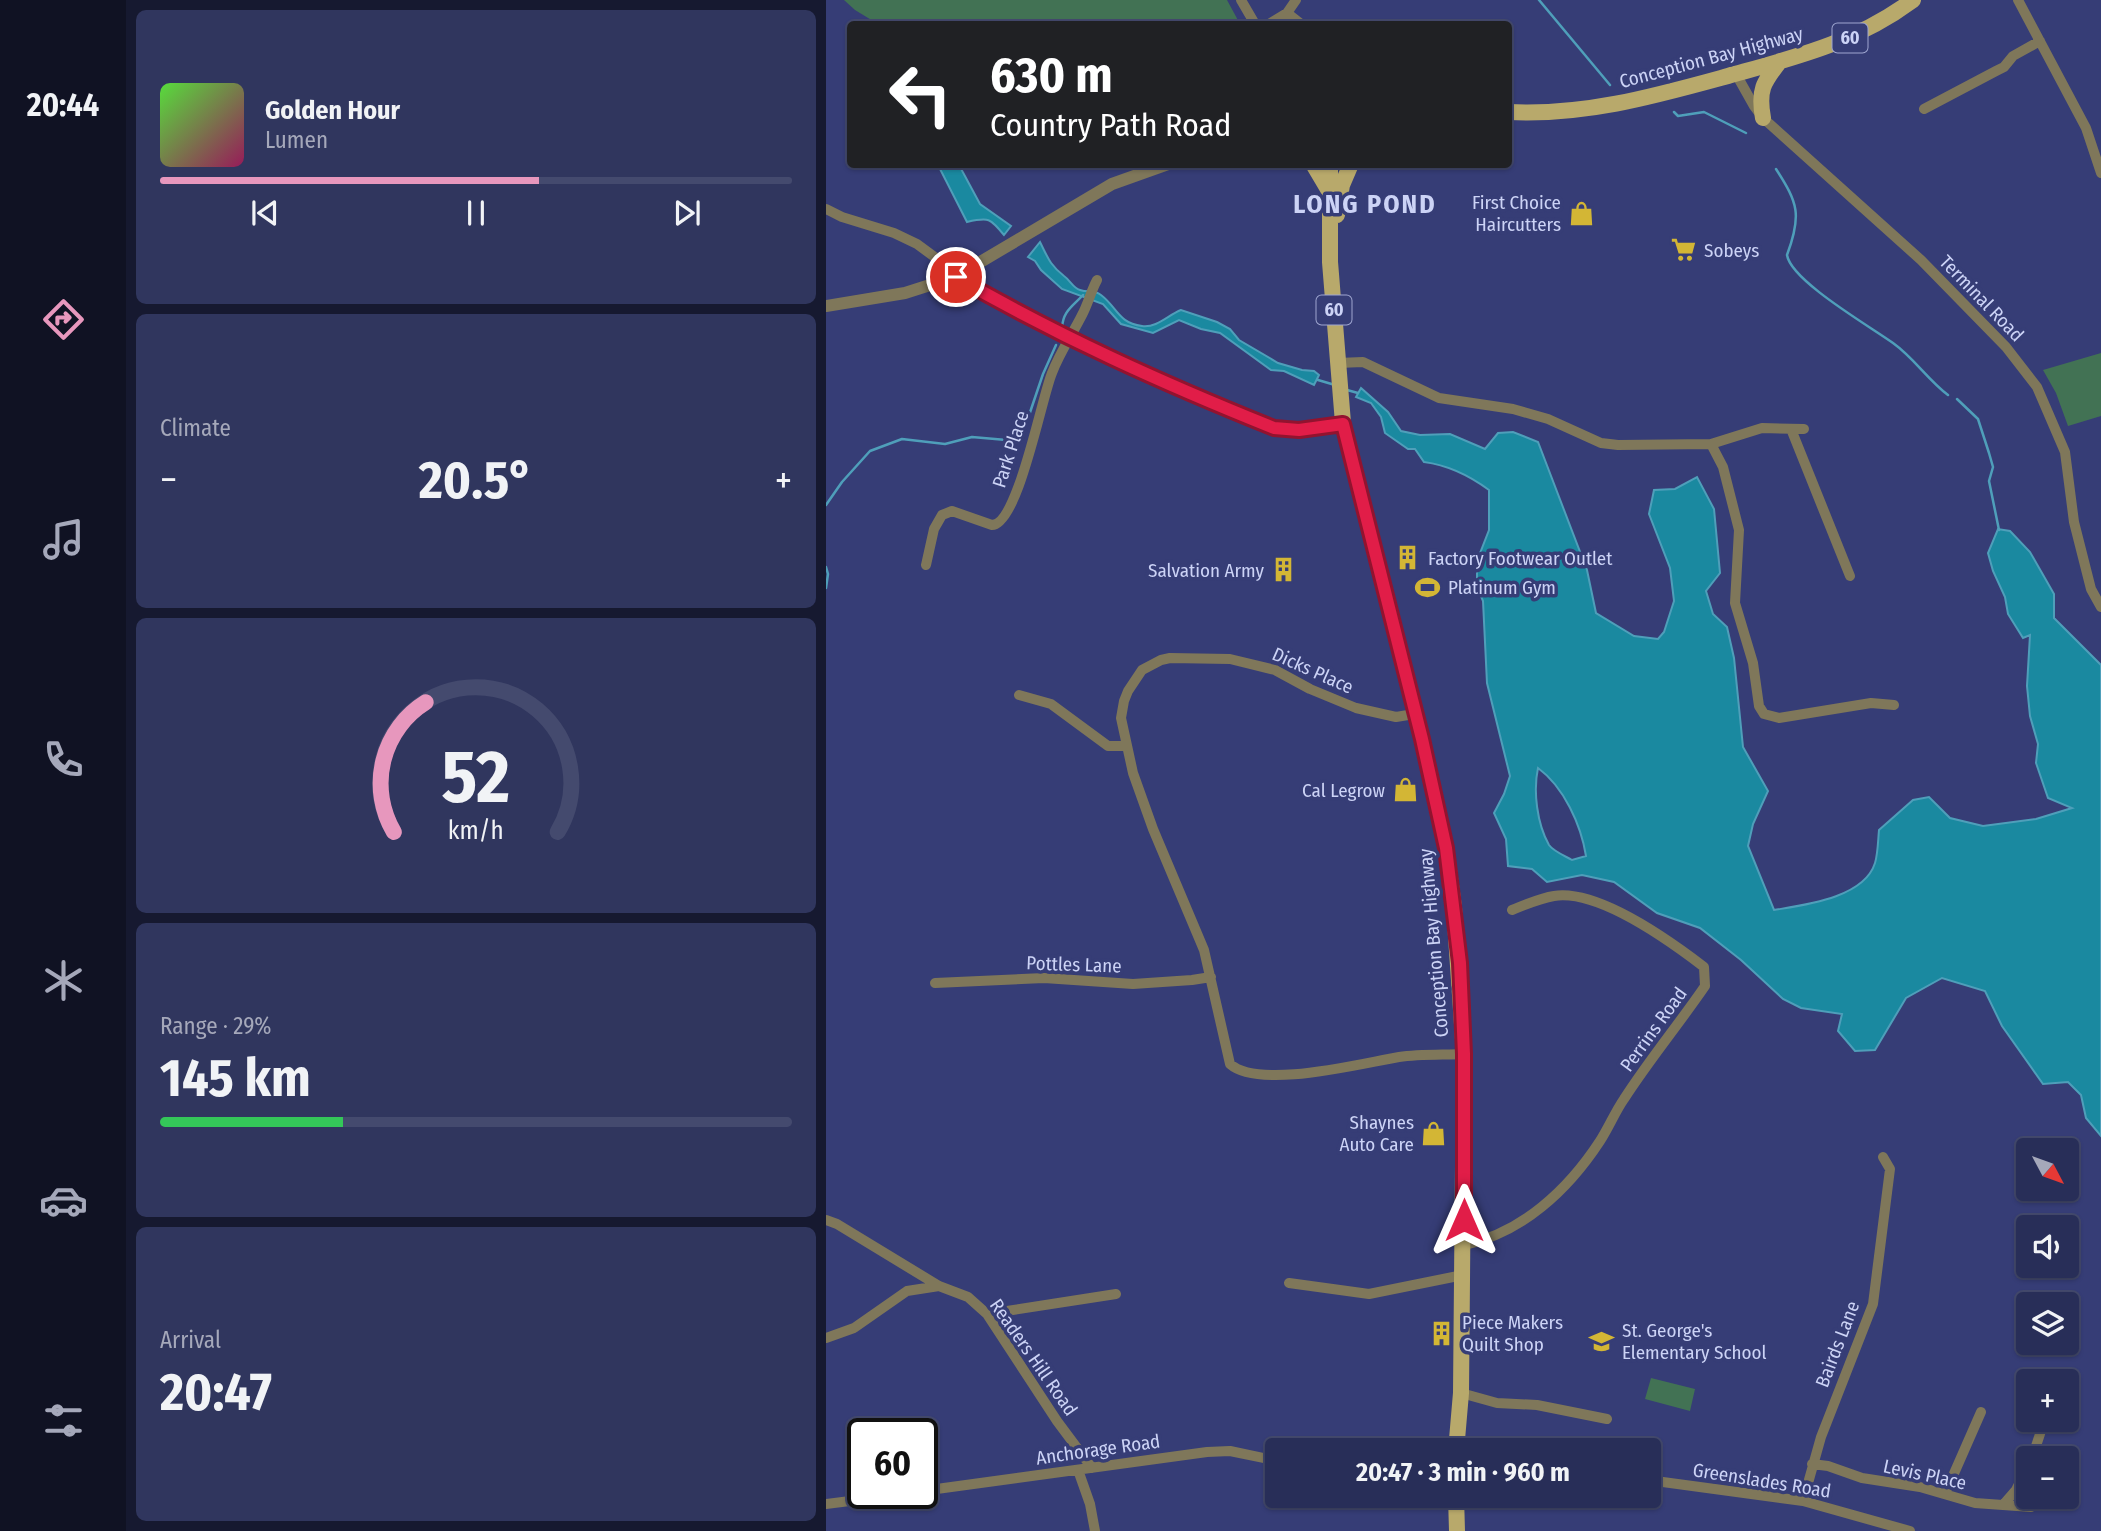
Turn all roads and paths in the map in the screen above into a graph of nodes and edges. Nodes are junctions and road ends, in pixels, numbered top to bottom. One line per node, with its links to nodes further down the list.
1 (1241, 0): 6 (street)
2 (1296, 0): 5 (street)
3 (1913, 0): 10 (main road, Conception Bay Highway / 60)
4 (2018, 0): 9 (street)
5 (1287, 13): 7 (street); 8 (street)
6 (1253, 21)
7 (1274, 21)
8 (1297, 21)
9 (2040, 41): 12 (street); 20 (street)
10 (1780, 61): 11 (main road, Conception Bay Highway / 60); 14 (main road)
11 (1736, 74): 13 (main road, Conception Bay Highway / 60); 14 (street, Terminal Road)
12 (1924, 109)
13 (1512, 112)
14 (1763, 118): 35 (street, Terminal Road)
15 (1157, 168): 24 (street)
16 (1305, 168): 21 (main road)
17 (1315, 168): 21 (main road, Conception Bay Highway / 60)
18 (1329, 168): 21 (main road, Conception Bay Highway / 60)
19 (1349, 168): 23 (main road)
20 (2101, 173)
21 (1325, 186): 23 (main road, Conception Bay Highway / 60)
22 (826, 209): 24 (street)
23 (1331, 251): 28 (main road, Conception Bay Highway / 60)
24 (956, 277): 26 (street); 27 (street)
25 (1095, 283): 27 (street, Park Place)
26 (826, 306)
27 (1068, 338): 29 (street); 33 (street, Park Place)
28 (1338, 365): 29 (main road, Conception Bay Highway / 60); 32 (street)
29 (1343, 424): 38 (main road, Conception Bay Highway / 60)
30 (1791, 429): 31 (street); 32 (street); 34 (street)
31 (1804, 429)
32 (1711, 444): 37 (street)
33 (926, 565)
34 (1850, 576)
35 (2101, 607)
36 (1019, 695): 39 (street)
37 (1894, 705)
38 (1414, 714): 39 (street, Dicks Place); 43 (main road, Conception Bay Highway / 60)
39 (1126, 746): 41 (street, Dicks Place)
40 (1512, 910): 46 (street, Perrins Road)
41 (1211, 976): 42 (street, Pottles Lane); 43 (street, Dicks Place)
42 (935, 983)
43 (1464, 1054): 46 (main road, Conception Bay Highway / 60)
44 (1883, 1157): 58 (street, Bairds Lane)
45 (826, 1220): 49 (street, Readers Hill Road)
46 (1464, 1245): 47 (main road, Conception Bay Highway / 60)
47 (1463, 1275): 48 (street); 53 (main road, Conception Bay Highway / 60)
48 (1289, 1283)
49 (940, 1286): 51 (street, Readers Hill Road); 52 (street)
50 (1116, 1294): 51 (street)
51 (987, 1314): 59 (street, Readers Hill Road)
52 (826, 1338)
53 (1461, 1393): 55 (street); 56 (main road, Conception Bay Highway / 60)
54 (1981, 1412): 64 (street)
55 (1607, 1419)
56 (1458, 1438)
57 (1265, 1458): 59 (street, Anchorage Road)
58 (1812, 1464): 64 (street, Levis Place); 66 (street, Bairds Lane)
59 (1092, 1468): 60 (street, Anchorage Road)
60 (1078, 1470): 62 (street, Anchorage Road); 71 (street)
61 (1661, 1482): 66 (street, Greenslades Road)
62 (938, 1489)
63 (2016, 1490): 68 (street)
64 (1945, 1494): 68 (street, Levis Place)
65 (847, 1501): 67 (street)
66 (1803, 1501): 73 (street, Greenslades Road)
67 (826, 1504)
68 (2003, 1505): 69 (street, Levis Place)
69 (2016, 1506)
70 (1457, 1508): 72 (main road)
71 (1096, 1531)
72 (1457, 1531)
73 (1910, 1531)

